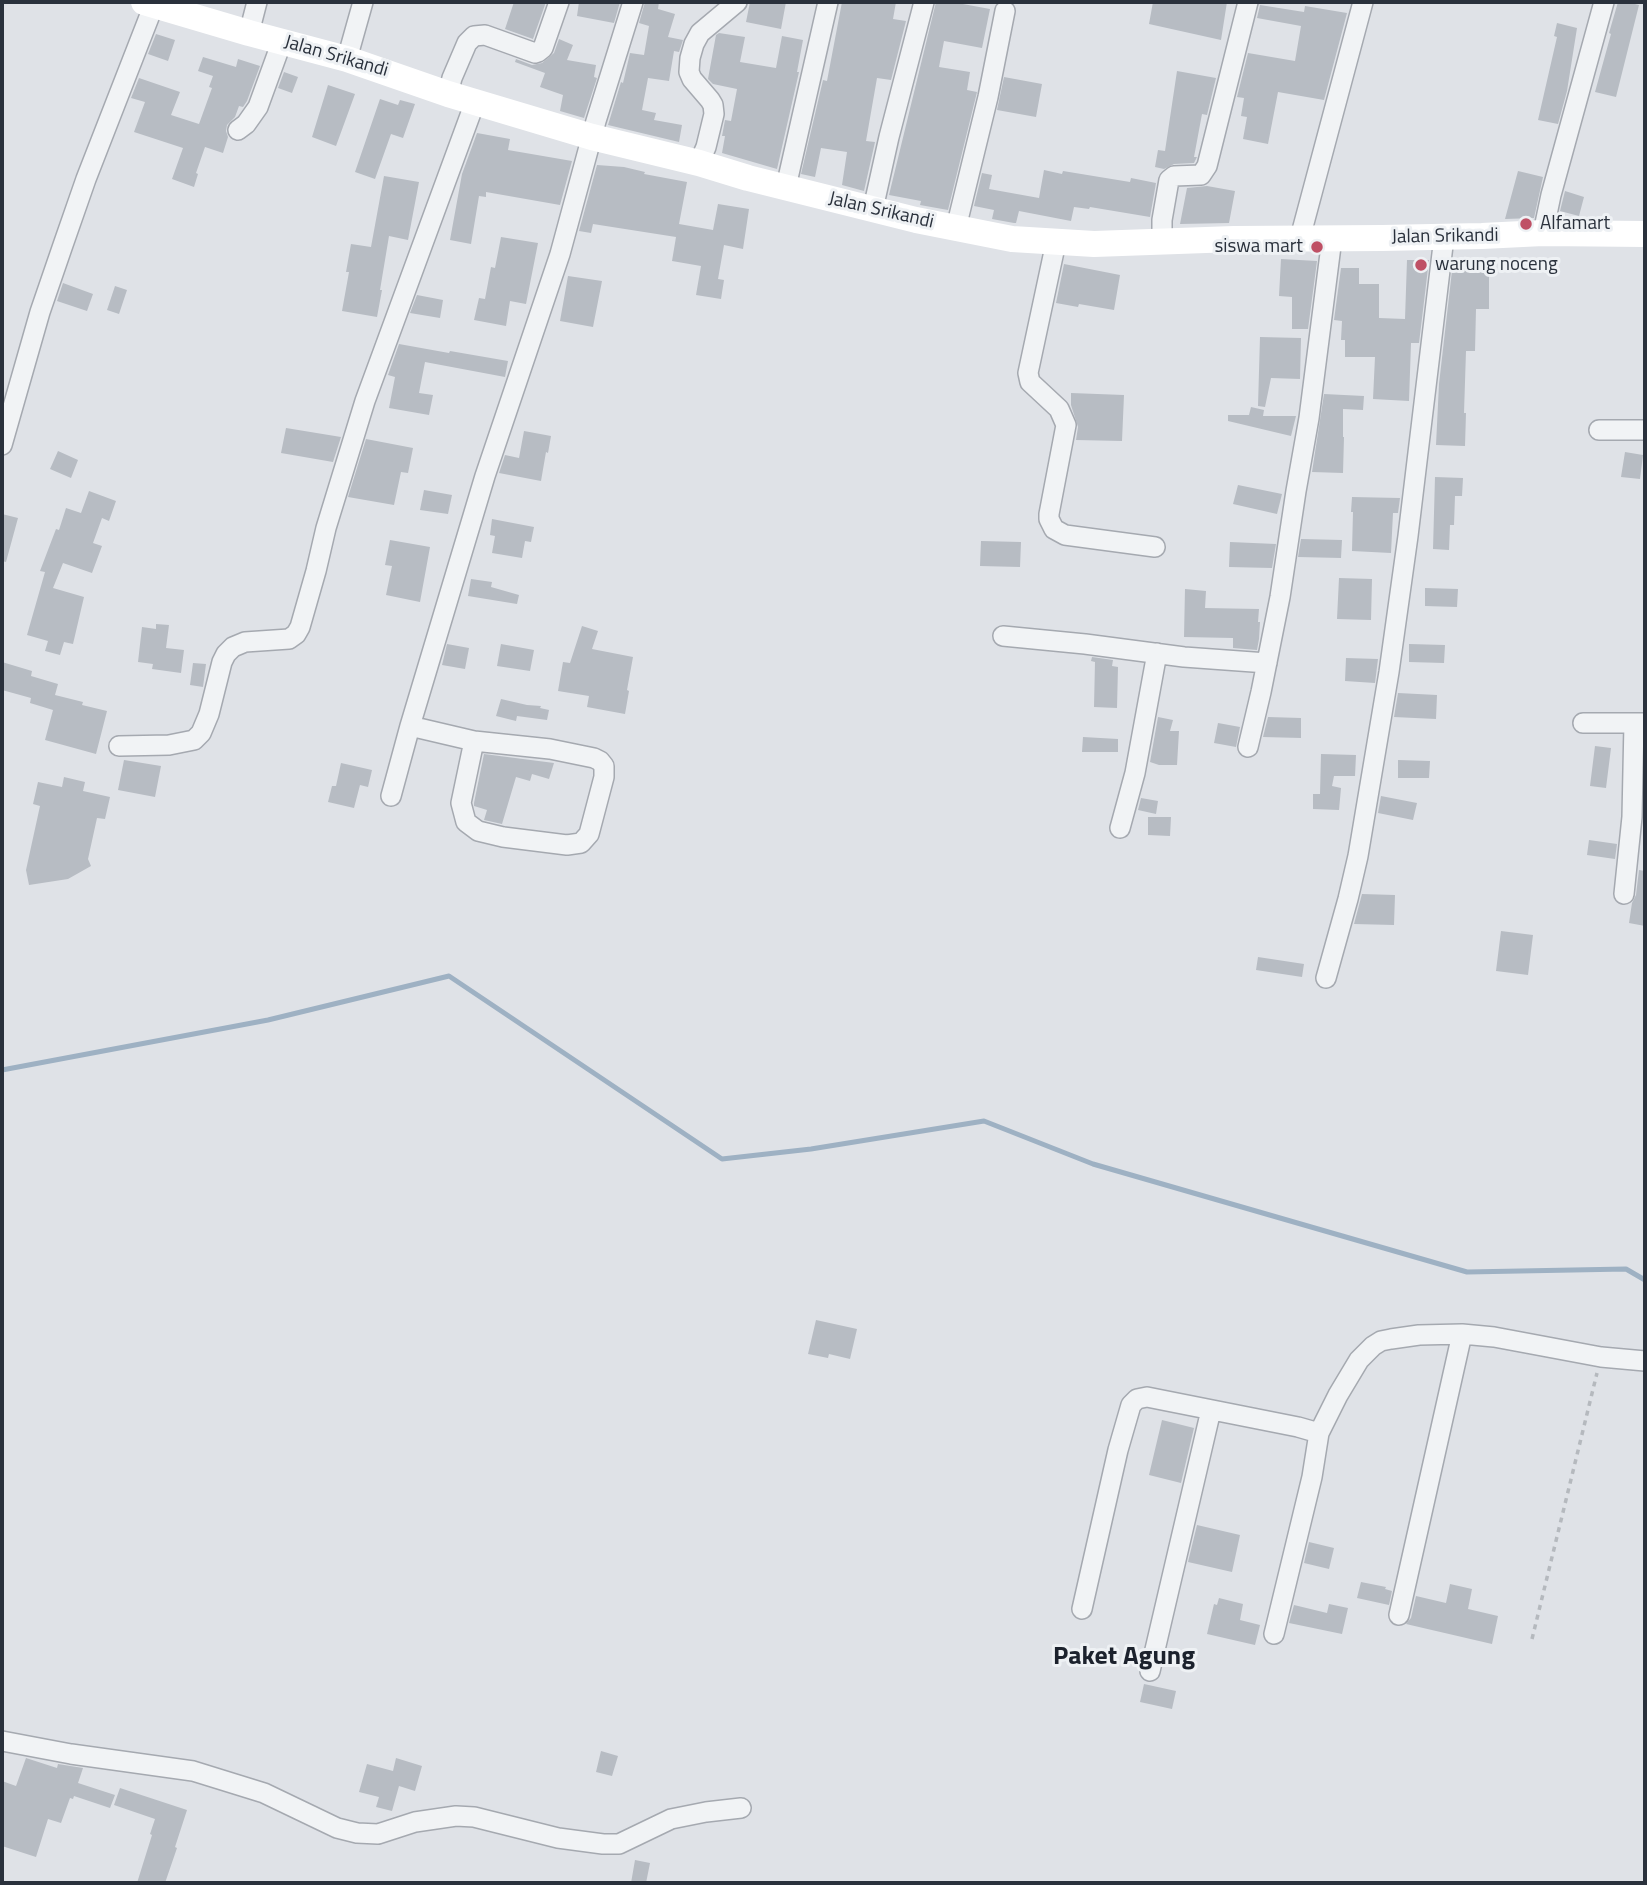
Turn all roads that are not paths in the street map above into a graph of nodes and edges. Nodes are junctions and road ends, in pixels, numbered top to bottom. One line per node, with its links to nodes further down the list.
1 (257, 2): 13 (street)
2 (363, 2): 15 (street)
3 (559, 2): 16 (street)
4 (633, 2): 19 (street)
5 (737, 2): 20 (street)
6 (828, 2): 21 (street)
7 (924, 2): 22 (street)
8 (1248, 2): 30 (street)
9 (1363, 2): 27 (street)
10 (1604, 2): 24 (street)
11 (151, 3): 13 (street, Jalan Srikandi); 33 (street)
12 (1005, 11): 23 (street)
13 (249, 33): 14 (street, Jalan Srikandi)
14 (282, 41): 15 (street, Jalan Srikandi); 18 (street)
15 (347, 59): 16 (street, Jalan Srikandi)
16 (448, 94): 17 (street, Jalan Srikandi)
17 (475, 102): 19 (street, Jalan Srikandi); 42 (street)
18 (238, 130)
19 (592, 137): 20 (street, Jalan Srikandi); 40 (street)
20 (699, 163): 21 (street, Jalan Srikandi)
21 (786, 187): 22 (street, Jalan Srikandi)
22 (873, 209): 23 (street, Jalan Srikandi)
23 (956, 228): 29 (street, Jalan Srikandi)
24 (1543, 233): 25 (street, Jalan Srikandi); 26 (street, Jalan Srikandi)
25 (1645, 234)
26 (1444, 237): 28 (street, Jalan Srikandi); 47 (street)
27 (1300, 238): 28 (street, Jalan Srikandi); 30 (street, Jalan Srikandi)
28 (1332, 238): 37 (street)
29 (1056, 242): 30 (street, Jalan Srikandi); 34 (street)
30 (1163, 242)
31 (1598, 430): 32 (street)
32 (1645, 430)
33 (2, 445)
34 (1154, 547)
35 (1003, 636): 36 (street)
36 (1157, 653): 37 (street); 45 (street)
37 (1267, 663): 43 (street)
38 (1583, 723): 39 (street)
39 (1640, 723): 46 (street)
40 (410, 726): 41 (street); 44 (street)
41 (474, 741): 41 (street)
42 (119, 746)
43 (1248, 747)
44 (391, 796)
45 (1120, 828)
46 (1624, 894)
47 (1326, 978)
48 (1462, 1334): 49 (street); 51 (street); 53 (street)
49 (1645, 1361)
50 (1211, 1410): 51 (street); 52 (street); 55 (street)
51 (1319, 1433): 54 (street)
52 (1082, 1609)
53 (1399, 1615)
54 (1274, 1634)
55 (1150, 1671)
56 (2, 1741): 57 (street)
57 (741, 1808)

